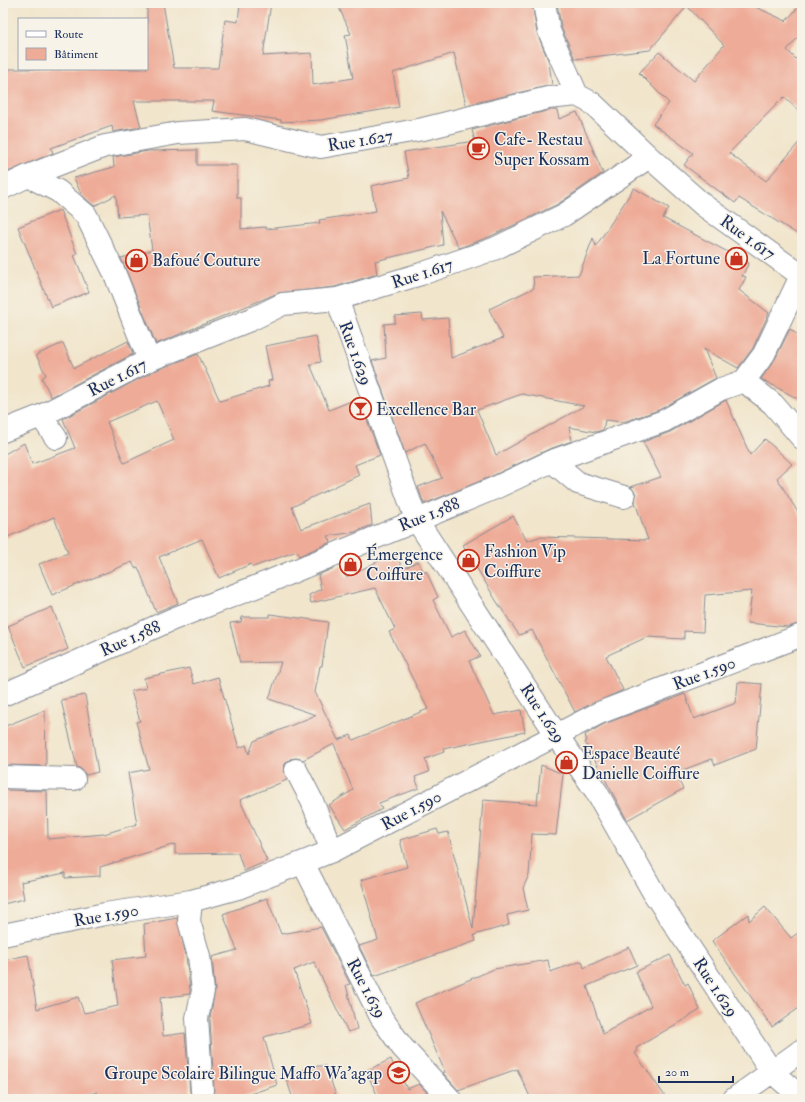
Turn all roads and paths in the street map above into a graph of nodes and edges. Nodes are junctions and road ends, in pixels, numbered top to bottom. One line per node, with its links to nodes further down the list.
1 (544, 3): 2 (street)
2 (577, 95): 3 (street); 4 (street, Rue 1.627)
3 (649, 157): 6 (street, Rue 1.617); 7 (street, Rue 1.617)
4 (28, 176): 5 (street, Rue 1.627); 8 (street)
5 (4, 186)
6 (801, 276): 9 (street)
7 (337, 299): 8 (street, Rue 1.617); 16 (street, Rue 1.629)
8 (149, 360): 10 (street, Rue 1.617)
9 (744, 381): 13 (street); 14 (street, Rue 1.588)
10 (41, 416): 11 (street, Rue 1.617); 12 (street)
11 (3, 431)
12 (56, 438)
13 (802, 438)
14 (552, 461): 15 (street); 16 (street, Rue 1.588)
15 (624, 498)
16 (416, 519): 18 (street, Rue 1.588); 19 (street, Rue 1.629)
17 (802, 635): 19 (street, Rue 1.590)
18 (3, 695)
19 (556, 734): 23 (street, Rue 1.590); 28 (street, Rue 1.629)
20 (296, 770): 23 (street)
21 (3, 777): 22 (street)
22 (74, 779)
23 (332, 851): 24 (street, Rue 1.590)
24 (303, 863): 25 (street, Rue 1.590); 31 (street, Rue 1.639)
25 (191, 901): 26 (street, Rue 1.590); 29 (street)
26 (3, 935)
27 (802, 1050): 28 (street)
28 (772, 1072): 30 (street, Rue 1.629); 32 (street)
29 (202, 1091)
30 (802, 1098)
31 (450, 1099)
32 (734, 1099)

